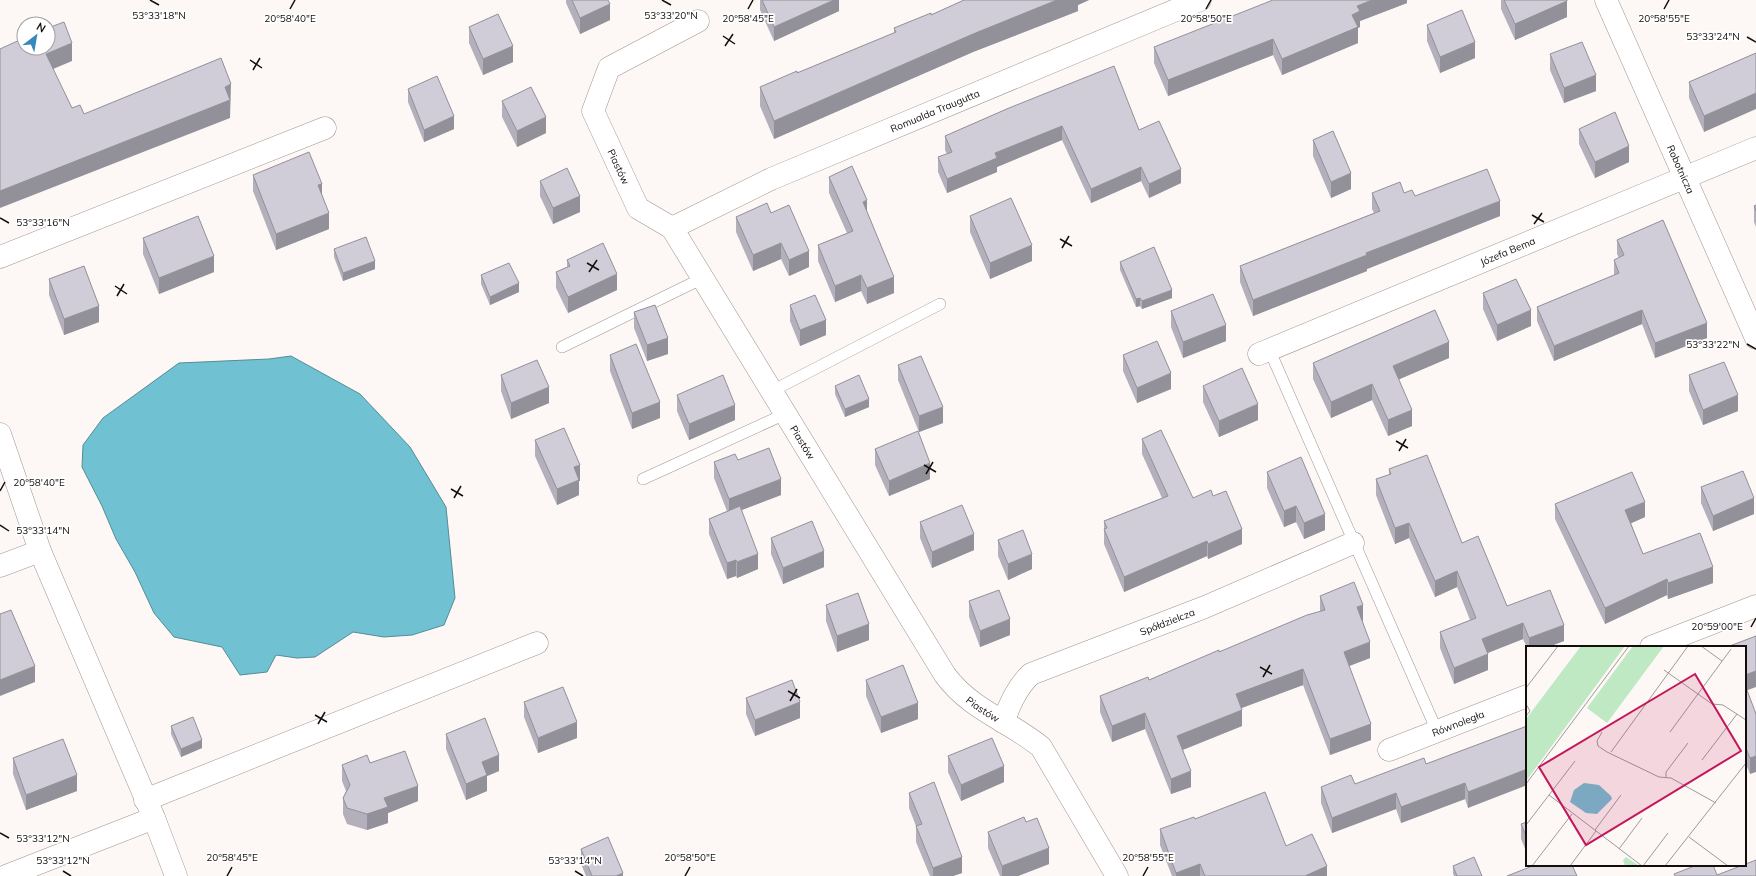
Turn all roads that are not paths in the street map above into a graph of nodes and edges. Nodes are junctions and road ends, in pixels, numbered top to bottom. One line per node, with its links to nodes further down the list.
1 (1200, 0): 7 (street, Romualda Traugutta)
2 (1606, 0): 6 (street, Robotnicza)
3 (698, 21): 7 (street, Piastów)
4 (325, 128): 8 (street)
5 (1756, 148): 6 (street, Józefa Bema)
6 (1684, 178): 11 (street, Robotnicza); 13 (street, Józefa Bema)
7 (672, 228): 9 (street, Piastów)
8 (0, 257)
9 (703, 278): 12 (lane); 14 (street, Piastów)
10 (940, 304): 14 (lane)
11 (1756, 338)
12 (562, 347)
13 (1264, 351): 18 (lane)
14 (772, 391): 15 (street, Piastów)
15 (785, 414): 17 (lane); 25 (street, Piastów)
16 (0, 434): 19 (street)
17 (643, 480)
18 (1353, 542): 25 (street, Spółdzielcza); 26 (lane)
19 (40, 550): 20 (street); 28 (street)
20 (0, 566)
21 (1756, 606): 23 (street)
22 (537, 643): 28 (street)
23 (1654, 646)
24 (1526, 696): 26 (street, Równoległa)
25 (1003, 722): 31 (street, Piastów)
26 (1437, 731): 27 (street, Równoległa)
27 (1389, 750)
28 (149, 809): 29 (street); 30 (street)
29 (6, 876)
30 (176, 876)
31 (1116, 876)

